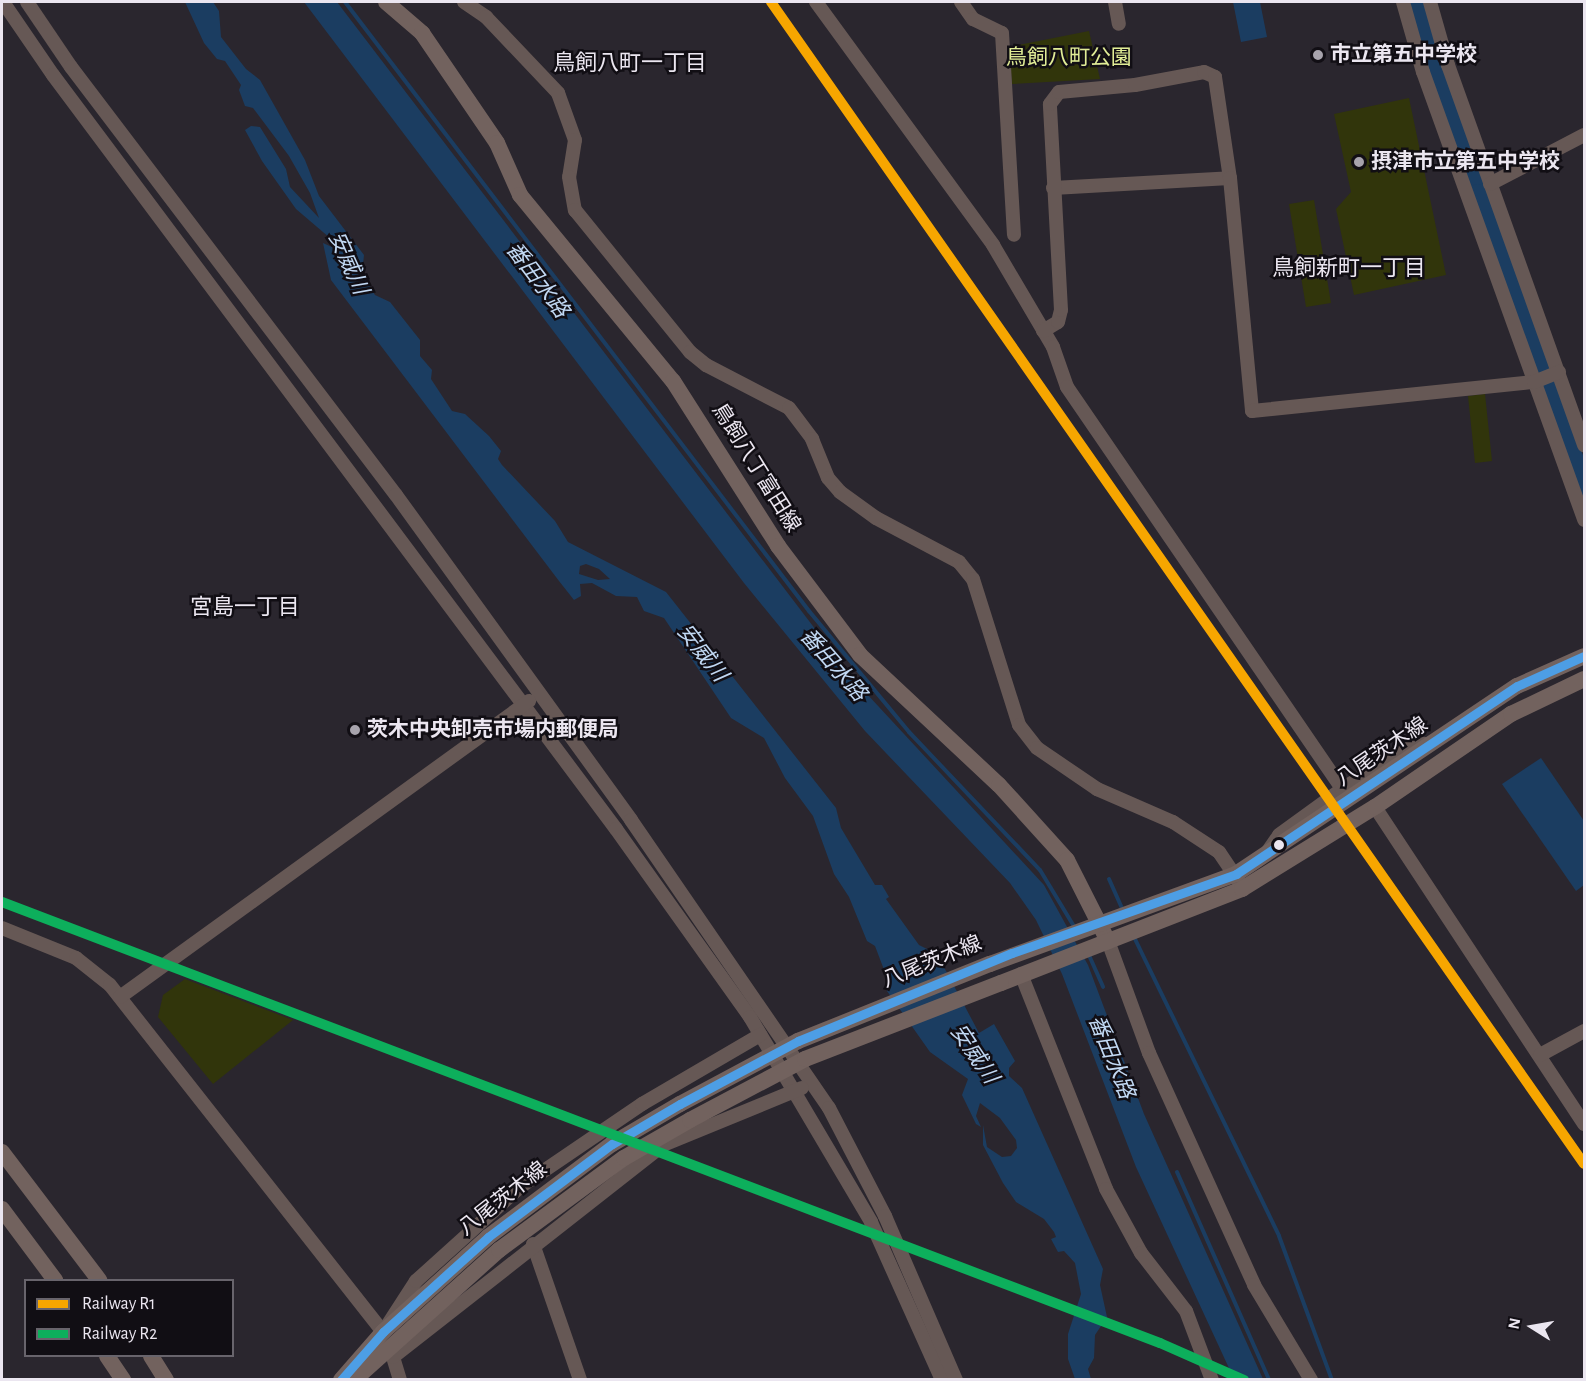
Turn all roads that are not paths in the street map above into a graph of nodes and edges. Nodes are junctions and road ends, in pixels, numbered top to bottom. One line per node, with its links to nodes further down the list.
1 (3, 2): 27 (street)
2 (27, 2): 26 (street)
3 (464, 2): 32 (street)
4 (816, 2): 19 (street)
5 (977, 2): 10 (street)
6 (1115, 2): 11 (street)
7 (1403, 2): 13 (street)
8 (1430, 2): 12 (street)
9 (389, 3): 33 (main road, 鳥飼八丁富田線)
10 (962, 3): 18 (street)
11 (1119, 24)
12 (1448, 64): 13 (street); 16 (street)
13 (1423, 72): 21 (street)
14 (1584, 135): 16 (street)
15 (1230, 178): 17 (street); 17 (street); 21 (street)
16 (1490, 184): 20 (street)
17 (1053, 188): 19 (street)
18 (1014, 235)
19 (1043, 331): 29 (street)
20 (1559, 372): 21 (street); 22 (street)
21 (1534, 382): 23 (street)
22 (1584, 445)
23 (1584, 520)
24 (1584, 656): 28 (main road, 八尾茨木線)
25 (1584, 679): 30 (main road, 八尾茨木線)
26 (538, 694): 27 (street); 41 (street)
27 (522, 707): 37 (street); 39 (street)
28 (1448, 735): 29 (street); 31 (main road, 八尾茨木線)
29 (1342, 789): 31 (street)
30 (1375, 807): 32 (main road, 八尾茨木線); 40 (street)
31 (1264, 857): 32 (main road, 八尾茨木線)
32 (1239, 882): 33 (main road, 八尾茨木線); 35 (main road, 八尾茨木線)
33 (1100, 923): 35 (main road, 鳥飼八丁富田線); 50 (main road, 八尾茨木線, bridge)
34 (2, 928): 37 (street)
35 (1109, 941): 36 (main road, 八尾茨木線); 64 (street)
36 (1021, 974): 49 (main road, 八尾茨木線, bridge); 63 (street)
37 (120, 997): 50 (street)
38 (1584, 1031): 40 (street)
39 (760, 1035): 42 (street); 50 (street)
40 (1540, 1055): 43 (street)
41 (809, 1085): 42 (street); 62 (street)
42 (794, 1091): 46 (street); 61 (street)
43 (1584, 1124)
44 (2, 1152): 48 (main road)
45 (2, 1209): 47 (main road)
46 (533, 1244): 51 (street); 60 (street)
47 (54, 1279)
48 (97, 1279)
49 (449, 1293): 51 (main road); 58 (main road, 八尾茨木線)
50 (383, 1332): 57 (main road, 八尾茨木線)
51 (418, 1337): 54 (street)
52 (108, 1357): 55 (main road)
53 (153, 1357): 56 (main road)
54 (393, 1358): 58 (main road); 59 (street)
55 (123, 1380)
56 (166, 1380)
57 (341, 1380)
58 (355, 1380)
59 (400, 1380)
60 (580, 1380)
61 (942, 1380)
62 (956, 1380)
63 (1212, 1380)
64 (1311, 1380)

